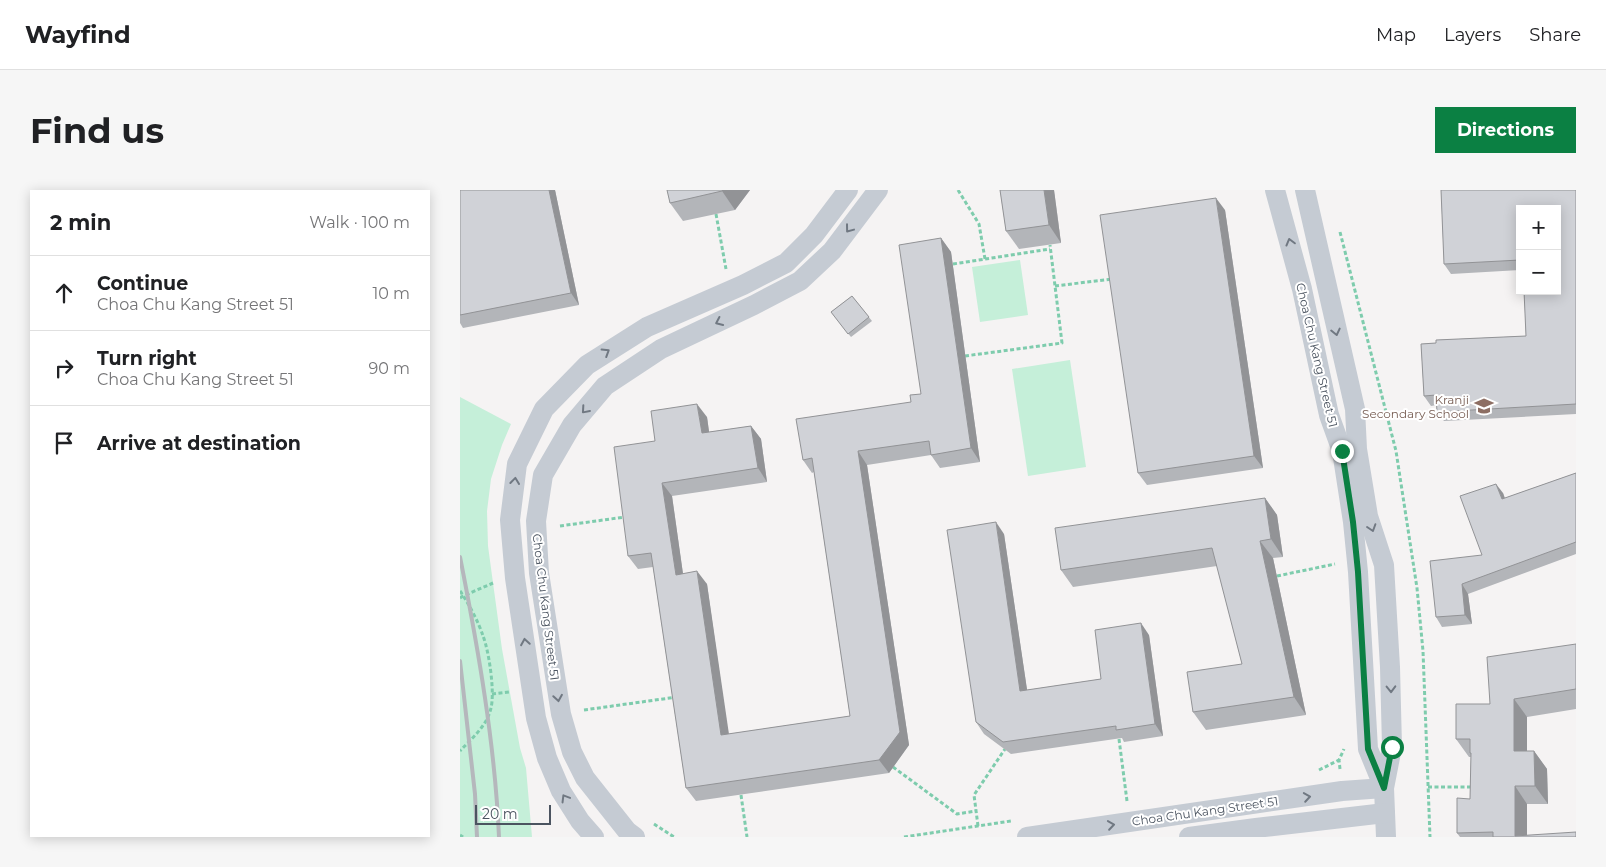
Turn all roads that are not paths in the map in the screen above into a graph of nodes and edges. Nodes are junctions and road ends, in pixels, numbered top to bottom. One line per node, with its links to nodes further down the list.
1 (848, 190): 7 (street, Choa Chu Kang Street 51, one-way to 1)
2 (878, 190): 8 (street, Choa Chu Kang Street 51, one-way to 8)
3 (1275, 190): 5 (street, Choa Chu Kang Street 51, one-way to 3)
4 (1305, 190): 5 (street, Choa Chu Kang Street 51, one-way to 5)
5 (1384, 788): 6 (street, Choa Chu Kang Street 51); 9 (street, Choa Chu Kang Street 51, one-way to 5)
6 (1385, 813): 10 (street, Choa Chu Kang Street 51); 11 (street, Choa Chu Kang Street 51)
7 (594, 837)
8 (635, 837)
9 (1027, 837)
10 (1188, 837)
11 (1386, 837)

